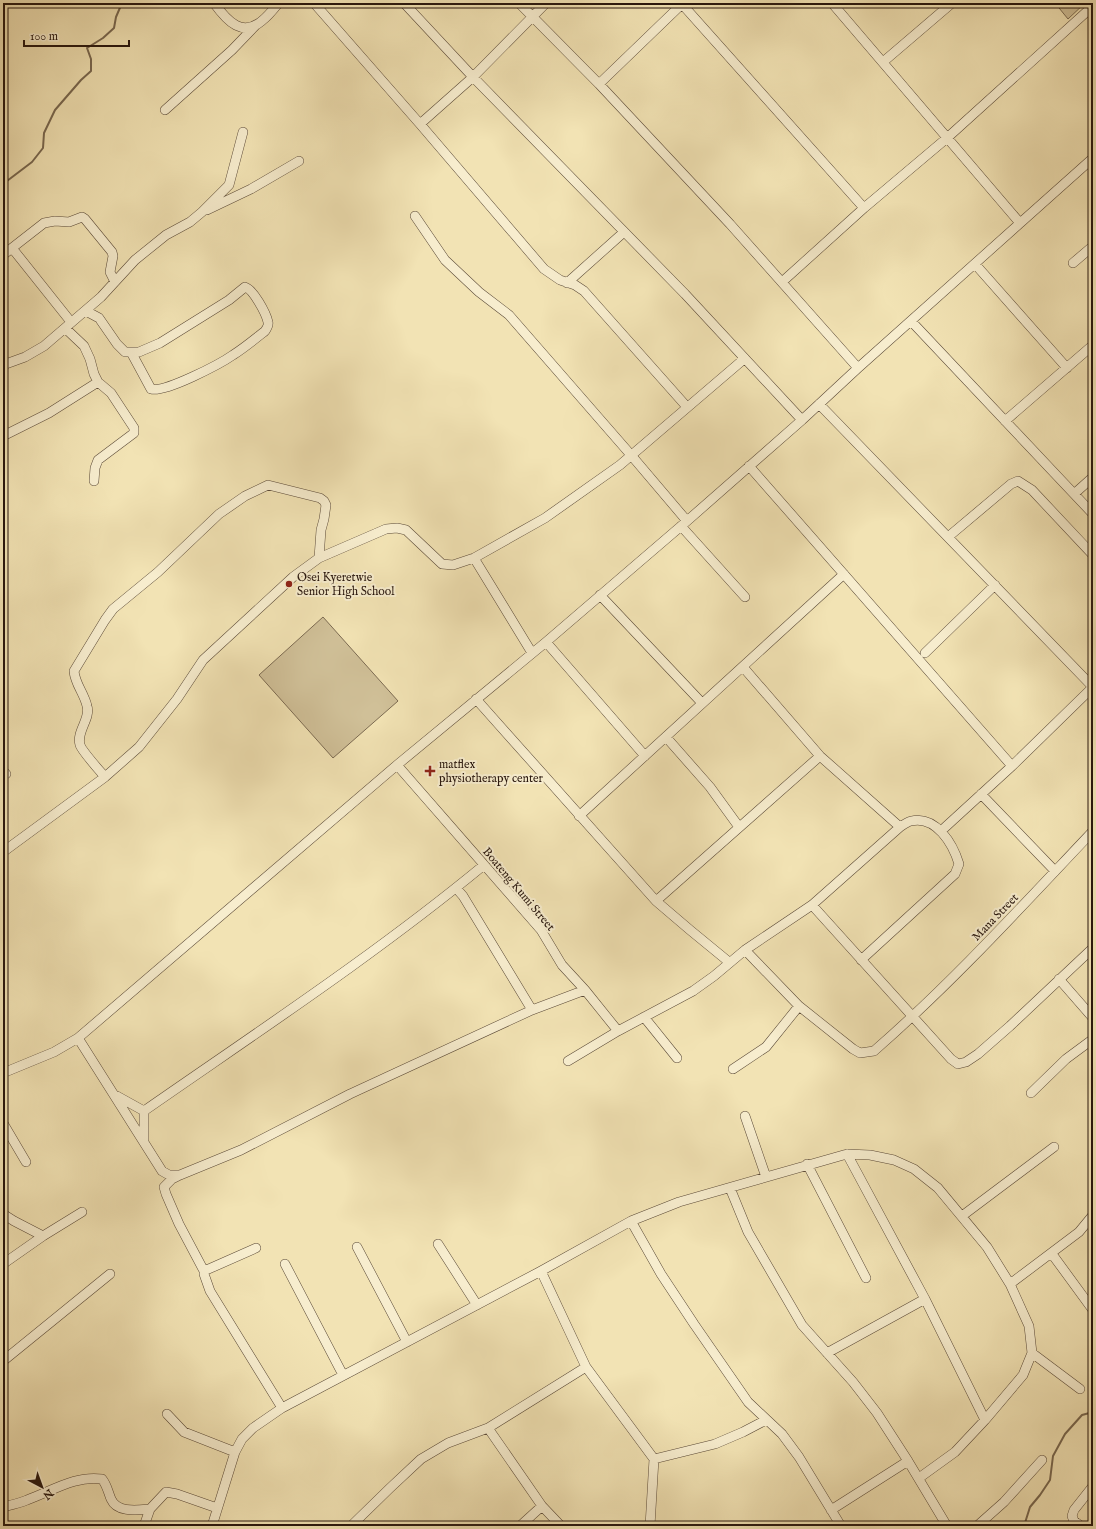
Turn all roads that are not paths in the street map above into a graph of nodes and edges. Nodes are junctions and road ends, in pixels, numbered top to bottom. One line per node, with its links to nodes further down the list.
1 (214, 3): 12 (street)
2 (279, 3): 12 (street)
3 (314, 3): 17 (street)
4 (404, 3): 14 (street)
5 (519, 3): 11 (street)
6 (546, 3): 11 (street)
7 (832, 3): 13 (street)
8 (952, 3): 13 (street)
9 (681, 4): 15 (street); 22 (street)
10 (1093, 6): 19 (street)
11 (533, 17): 14 (street); 15 (street)
12 (256, 25): 16 (street)
13 (883, 62): 19 (street)
14 (473, 76): 17 (street); 26 (street)
15 (599, 84): 33 (street)
16 (165, 110)
17 (420, 124): 34 (street)
18 (243, 132): 23 (street)
19 (947, 138): 22 (street); 25 (street)
20 (1093, 158): 25 (street)
21 (299, 161): 23 (street)
22 (864, 208): 33 (street)
23 (202, 212): 32 (street)
24 (415, 216): 50 (street)
25 (1020, 223): 31 (street)
26 (624, 232): 34 (street); 40 (street)
27 (1093, 246): 30 (street)
28 (12, 248): 29 (street); 32 (street); 37 (street)
29 (3, 255)
30 (1073, 263)
31 (975, 264): 36 (street); 43 (street)
32 (115, 282): 35 (street)
33 (782, 282): 42 (street)
34 (567, 283): 46 (street)
35 (86, 311): 37 (street); 39 (street)
36 (911, 321): 42 (street); 48 (street)
37 (68, 325): 41 (street); 44 (street)
38 (1093, 345): 43 (street)
39 (131, 352): 39 (street)
40 (744, 359): 46 (street); 47 (street)
41 (3, 365)
42 (858, 368): 45 (street)
43 (1067, 368): 48 (street)
44 (98, 382): 49 (street); 53 (street)
45 (819, 404): 47 (street); 57 (street)
46 (687, 407): 50 (street)
47 (802, 420): 51 (street)
48 (1005, 421): 54 (street)
49 (3, 436)
50 (631, 455): 56 (street); 60 (street)
51 (749, 466): 56 (street); 61 (street)
52 (1093, 477): 54 (street)
53 (94, 481)
54 (1074, 494): 55 (street)
55 (1093, 514)
56 (684, 524): 63 (street); 64 (street)
57 (948, 537): 58 (street); 62 (street)
58 (1093, 555)
59 (319, 558): 60 (street); 77 (street); 77 (street)
60 (474, 558): 67 (street)
61 (844, 574): 68 (street); 76 (street)
62 (995, 585): 66 (street); 69 (street)
63 (600, 595): 65 (street); 71 (street)
64 (745, 597)
65 (546, 642): 67 (street); 73 (street)
66 (926, 652)
67 (532, 653): 70 (street)
68 (743, 667): 71 (street); 74 (street)
69 (1093, 687): 76 (street)
70 (476, 699): 75 (street); 79 (street)
71 (702, 703): 72 (street)
72 (666, 737): 73 (street); 80 (street)
73 (645, 756): 79 (street)
74 (820, 756): 80 (street); 81 (street)
75 (397, 765): 85 (street, Boateng Kumi Street); 102 (street)
76 (1012, 766): 78 (street)
77 (105, 777): 84 (street)
78 (981, 794): 82 (street); 86 (street)
79 (580, 816): 88 (street)
80 (739, 827): 88 (street)
81 (900, 827): 82 (street); 89 (street)
82 (941, 831): 92 (street)
83 (1093, 831): 86 (street, Mana Street)
84 (3, 852)
85 (484, 864): 87 (street); 95 (street, Boateng Kumi Street)
86 (1055, 871): 99 (street, Mana Street)
87 (456, 888): 97 (street); 110 (street)
88 (656, 901): 93 (street)
89 (812, 906): 91 (street); 92 (street)
90 (1093, 948): 94 (street)
91 (745, 950): 93 (street); 96 (street, Mana Street)
92 (860, 960): 99 (street)
93 (729, 962): 98 (street)
94 (1059, 979): 99 (street); 100 (street)
95 (585, 990): 97 (street); 101 (street, Boateng Kumi Street)
96 (799, 1006): 99 (street, Mana Street); 106 (street)
97 (532, 1010): 118 (street)
98 (644, 1017): 101 (street); 104 (street)
99 (912, 1017)
100 (1093, 1018)
101 (618, 1031): 105 (street)
102 (78, 1038): 107 (street); 109 (street)
103 (1093, 1039): 108 (street)
104 (677, 1058)
105 (568, 1061)
106 (733, 1069)
107 (3, 1073)
108 (1031, 1093)
109 (116, 1096): 110 (street); 113 (street)
110 (144, 1111): 113 (street)
111 (745, 1116): 119 (street)
112 (3, 1123): 116 (street)
113 (144, 1140): 118 (street)
114 (1054, 1147): 124 (street)
115 (847, 1154): 117 (street); 124 (street); 138 (street)
116 (26, 1162)
117 (807, 1164): 119 (street); 136 (street)
118 (180, 1175): 133 (street)
119 (766, 1177): 120 (street)
120 (730, 1188): 125 (street); 142 (street)
121 (82, 1212): 126 (street)
122 (3, 1214): 126 (street)
123 (1093, 1215): 130 (street)
124 (962, 1216): 137 (street)
125 (631, 1221): 134 (street); 150 (street)
126 (43, 1236): 131 (street)
127 (438, 1244): 139 (street)
128 (357, 1247): 141 (street)
129 (256, 1248): 133 (street)
130 (1052, 1254): 137 (street); 140 (street)
131 (3, 1264)
132 (285, 1264): 146 (street)
133 (204, 1271): 148 (street)
134 (541, 1272): 139 (street); 145 (street)
135 (110, 1274): 144 (street)
136 (866, 1278)
137 (1010, 1284): 143 (street)
138 (925, 1299): 142 (street); 151 (street)
139 (477, 1305): 141 (street)
140 (1093, 1310)
141 (408, 1342): 146 (street)
142 (827, 1353): 156 (street)
143 (1032, 1353): 147 (street); 151 (street)
144 (3, 1361)
145 (586, 1367): 152 (street); 154 (street)
146 (343, 1375): 148 (street)
147 (1080, 1389)
148 (282, 1408): 153 (street)
149 (167, 1414): 153 (street)
150 (766, 1420): 154 (street); 163 (street)
151 (985, 1420): 157 (street)
152 (488, 1428): 159 (street); 167 (street)
153 (236, 1452): 161 (street)
154 (654, 1459): 170 (street)
155 (1042, 1460): 172 (street)
156 (908, 1461): 157 (street); 163 (street)
157 (918, 1478): 171 (street)
158 (1093, 1486): 173 (street)
159 (542, 1506): 168 (street); 169 (street)
160 (3, 1507): 162 (street)
161 (217, 1508): 162 (street); 166 (street)
162 (150, 1509): 165 (street)
163 (831, 1510): 164 (street)
164 (840, 1525)
165 (144, 1526)
166 (212, 1526)
167 (351, 1526)
168 (520, 1526)
169 (561, 1526)
170 (650, 1526)
171 (947, 1526)
172 (977, 1526)
173 (1081, 1526)

